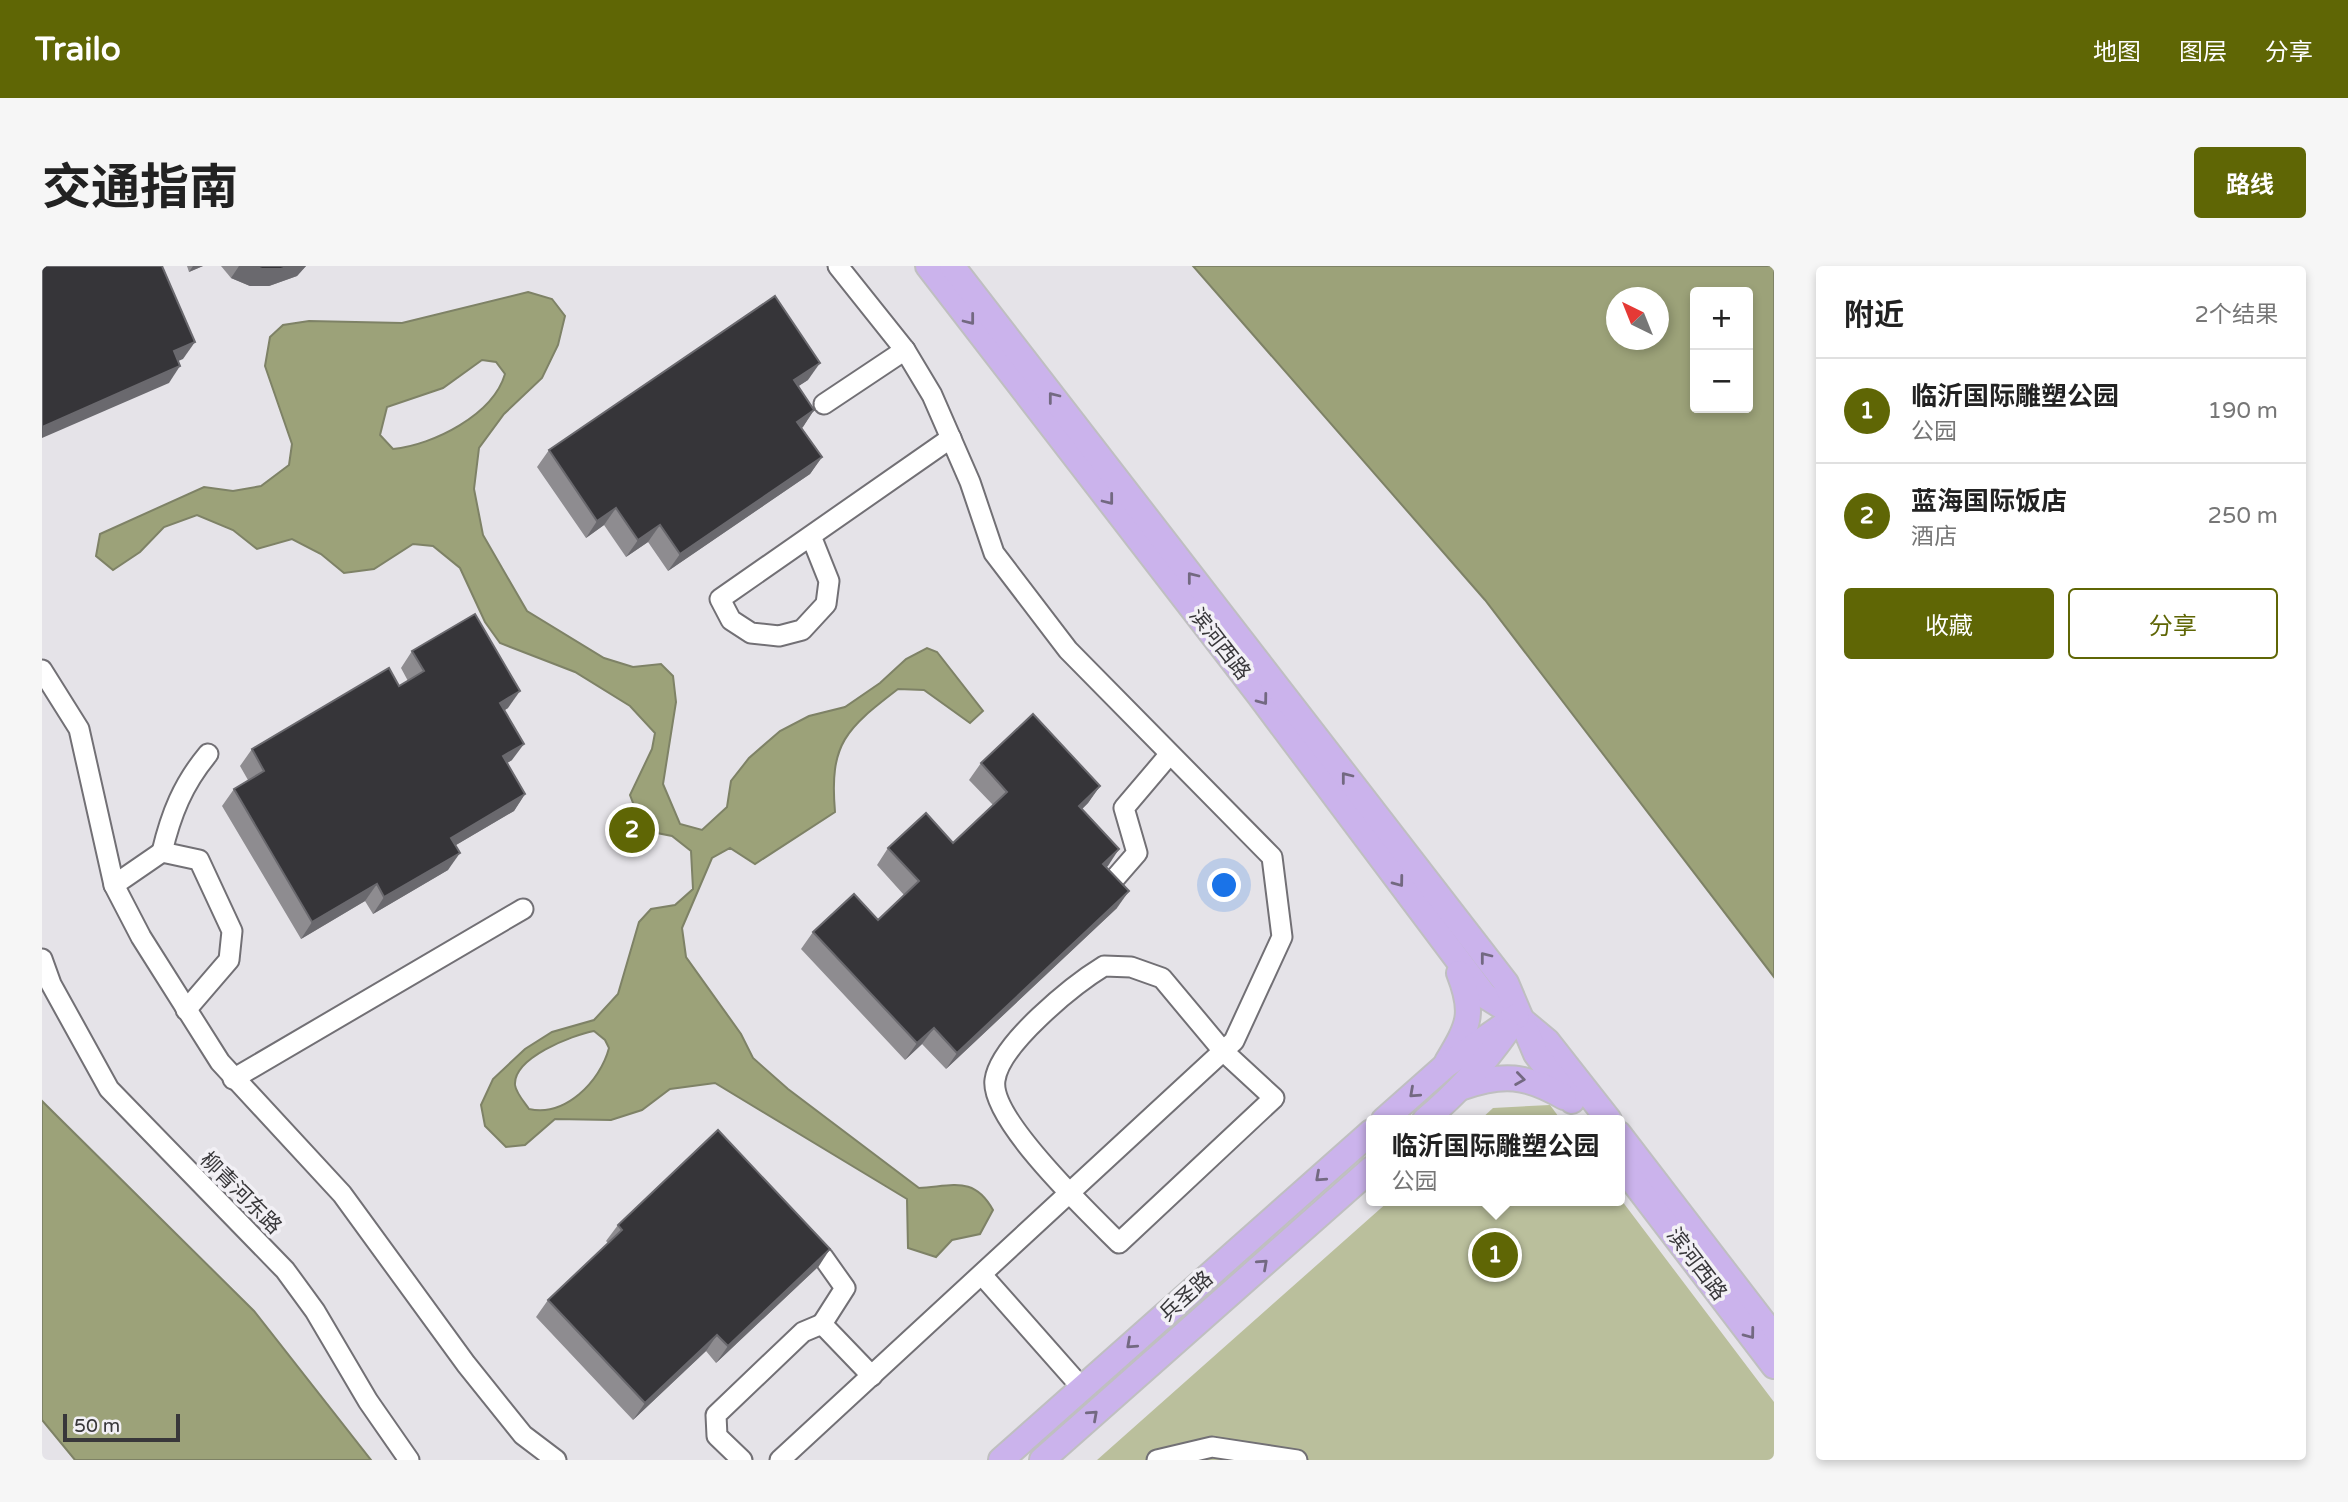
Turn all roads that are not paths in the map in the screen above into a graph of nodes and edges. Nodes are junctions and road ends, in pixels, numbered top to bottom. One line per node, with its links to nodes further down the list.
1 (838, 266): 4 (street)
2 (928, 266): 15 (main road, 滨河西路, one-way to 15)
3 (952, 266): 18 (main road, 滨河西路, one-way to 3)
4 (905, 350): 5 (street); 6 (street)
5 (824, 404)
6 (951, 438): 7 (street); 10 (street)
7 (810, 536): 7 (street)
8 (42, 670): 13 (street)
9 (208, 754): 11 (street)
10 (1169, 755): 12 (street); 19 (street)
11 (162, 852): 13 (street); 17 (street)
12 (1110, 884)
13 (114, 885): 17 (street)
14 (523, 909): 21 (street)
15 (1451, 950): 18 (main road, 滨河西路); 20 (main road)
16 (42, 959): 39 (street, 柳青河东路)
17 (186, 1010): 21 (street)
18 (1517, 1016): 20 (main road); 22 (main road); 23 (main road, 滨河西路); 26 (main road, 滨河西路)
19 (1223, 1051): 31 (street); 31 (street); 31 (street)
20 (1445, 1066): 24 (main road, one-way to 24)
21 (233, 1079): 40 (street)
22 (1462, 1088): 23 (main road, one-way to 23); 25 (main road)
23 (1580, 1111)
24 (1390, 1115)
25 (1431, 1115)
26 (1605, 1115)
27 (1366, 1136): 38 (main road, 兵圣路, one-way to 38)
28 (1625, 1142): 35 (main road, 滨河西路)
29 (1625, 1171): 36 (main road, 滨河西路, one-way to 36)
30 (1366, 1172): 44 (main road, 兵圣路, one-way to 30)
31 (1070, 1193): 33 (street)
32 (823, 1256): 34 (street)
33 (982, 1275): 37 (street); 38 (street)
34 (822, 1324): 37 (street); 41 (street)
35 (1774, 1336)
36 (1774, 1366)
37 (872, 1376): 42 (street)
38 (1082, 1388): 43 (main road, 兵圣路)
39 (409, 1460)
40 (556, 1460)
41 (742, 1460)
42 (780, 1460)
43 (1001, 1460)
44 (1042, 1460)
45 (1157, 1460): 46 (street)
46 (1297, 1460)

